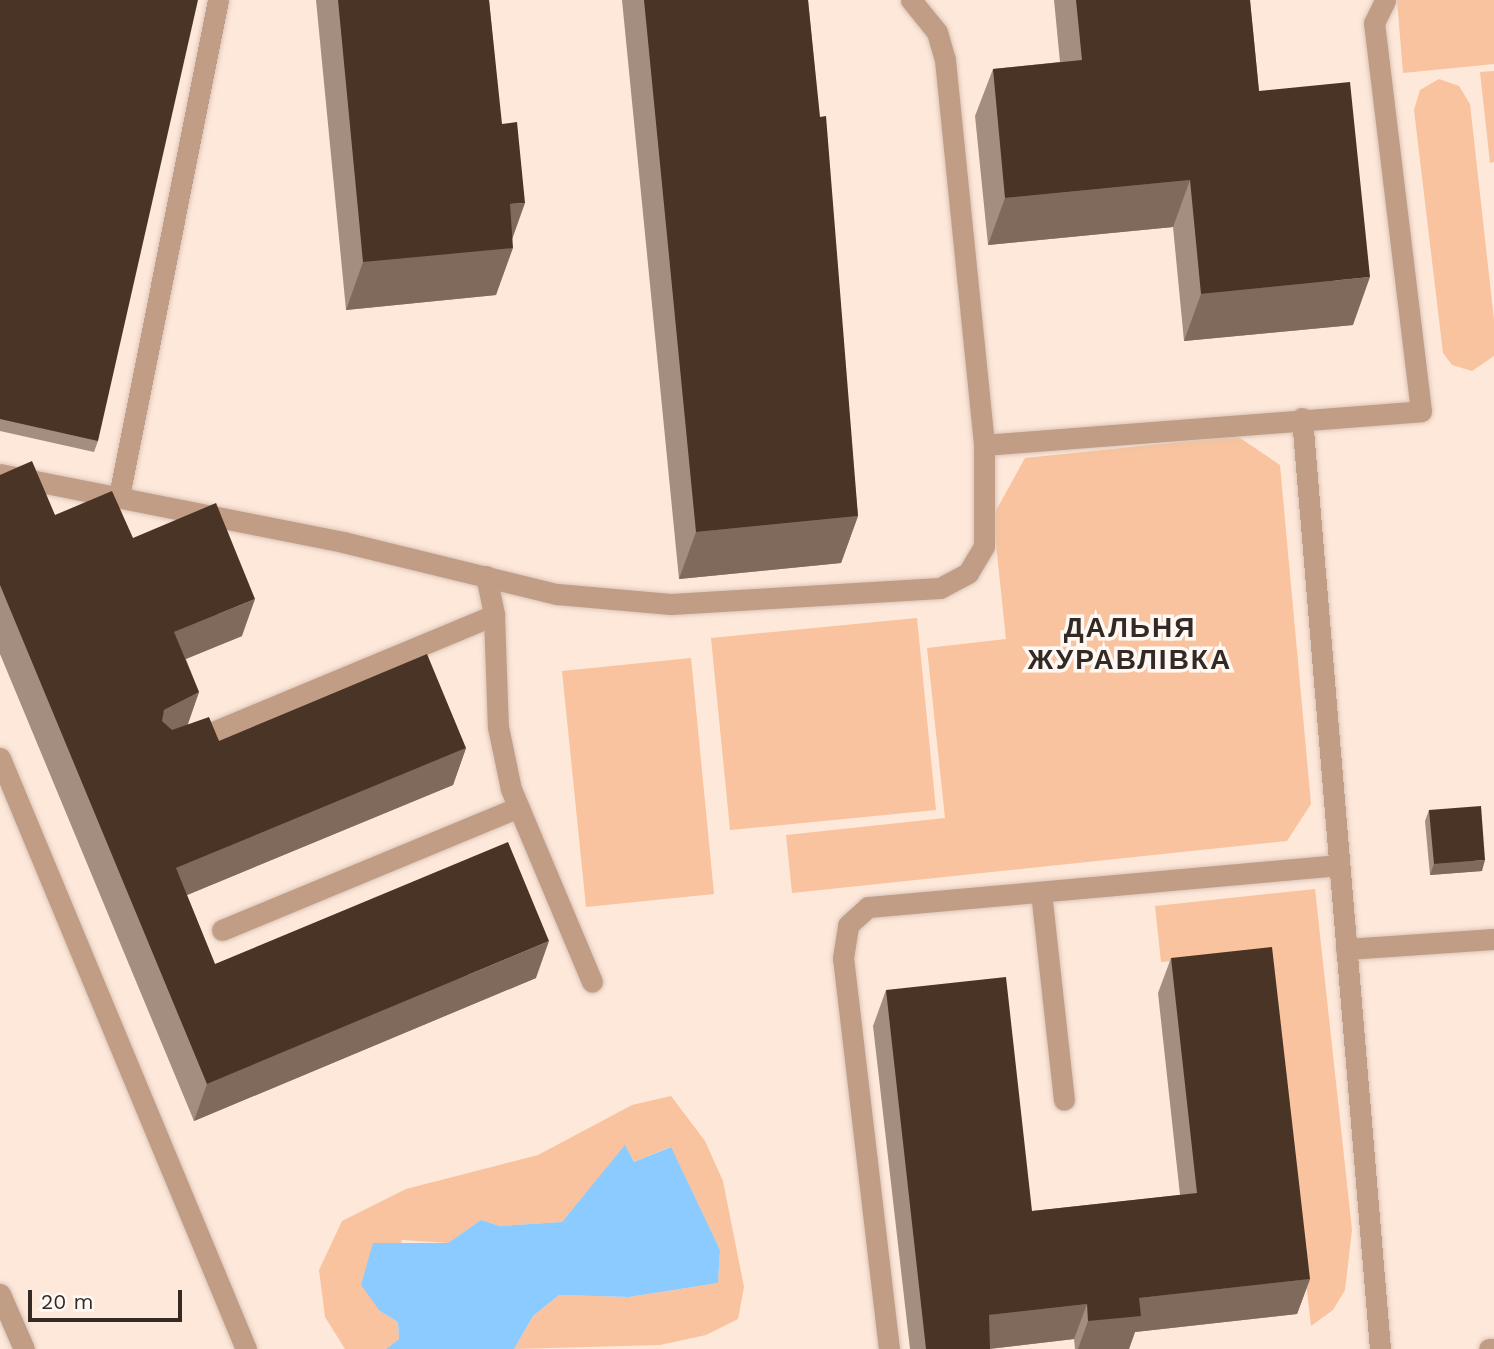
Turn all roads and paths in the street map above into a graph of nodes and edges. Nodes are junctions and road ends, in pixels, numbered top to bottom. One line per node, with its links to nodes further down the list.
1 (219, 0): 7 (street)
2 (911, 0): 5 (street)
3 (1385, 0): 4 (street)
4 (1302, 418): 5 (street); 13 (street)
5 (984, 445): 8 (street)
6 (0, 474): 7 (street)
7 (119, 496): 8 (street)
8 (486, 576): 9 (street)
9 (494, 615): 10 (street); 12 (street)
10 (174, 748)
11 (0, 758): 22 (street)
12 (519, 807): 15 (street); 18 (street)
13 (1337, 865): 14 (street); 17 (street)
14 (1041, 892): 19 (street); 23 (street)
15 (222, 930)
16 (1494, 939): 17 (street)
17 (1346, 949): 24 (street)
18 (592, 982)
19 (1064, 1100)
20 (0, 1294): 21 (street)
21 (24, 1349)
22 (246, 1349)
23 (889, 1349)
24 (1380, 1349)
25 (1489, 1349): 26 (street)
26 (1494, 1349)

